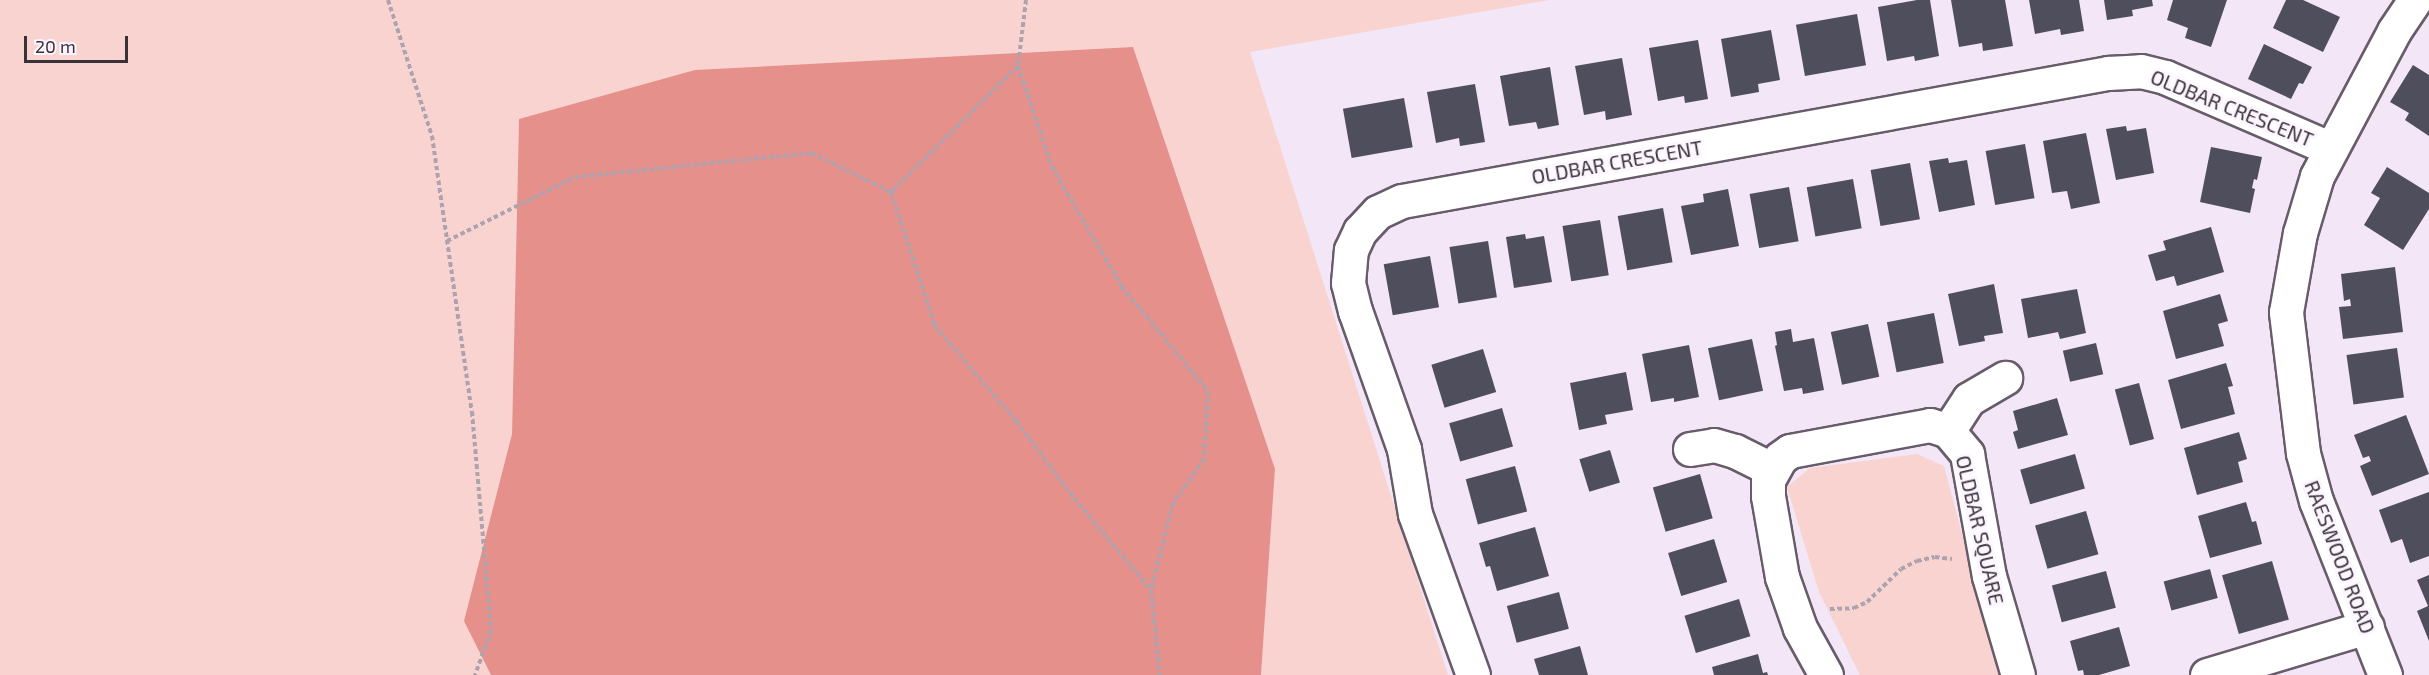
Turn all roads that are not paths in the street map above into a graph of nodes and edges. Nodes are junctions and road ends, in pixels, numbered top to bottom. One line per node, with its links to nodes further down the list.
1 (2415, 0): 2 (street, RAESWOOD ROAD)
2 (2331, 149): 7 (street, RAESWOOD ROAD); 8 (street, OLDBAR CRESCENT)
3 (2005, 378): 4 (street)
4 (1948, 431): 6 (street, OLDBAR SQUARE); 10 (street, OLDBAR SQUARE)
5 (1690, 449): 6 (street)
6 (1773, 470): 9 (street)
7 (2367, 627): 11 (street); 12 (street, RAESWOOD ROAD)
8 (1473, 675)
9 (1826, 675)
10 (2018, 675)
11 (2207, 675)
12 (2385, 675)

